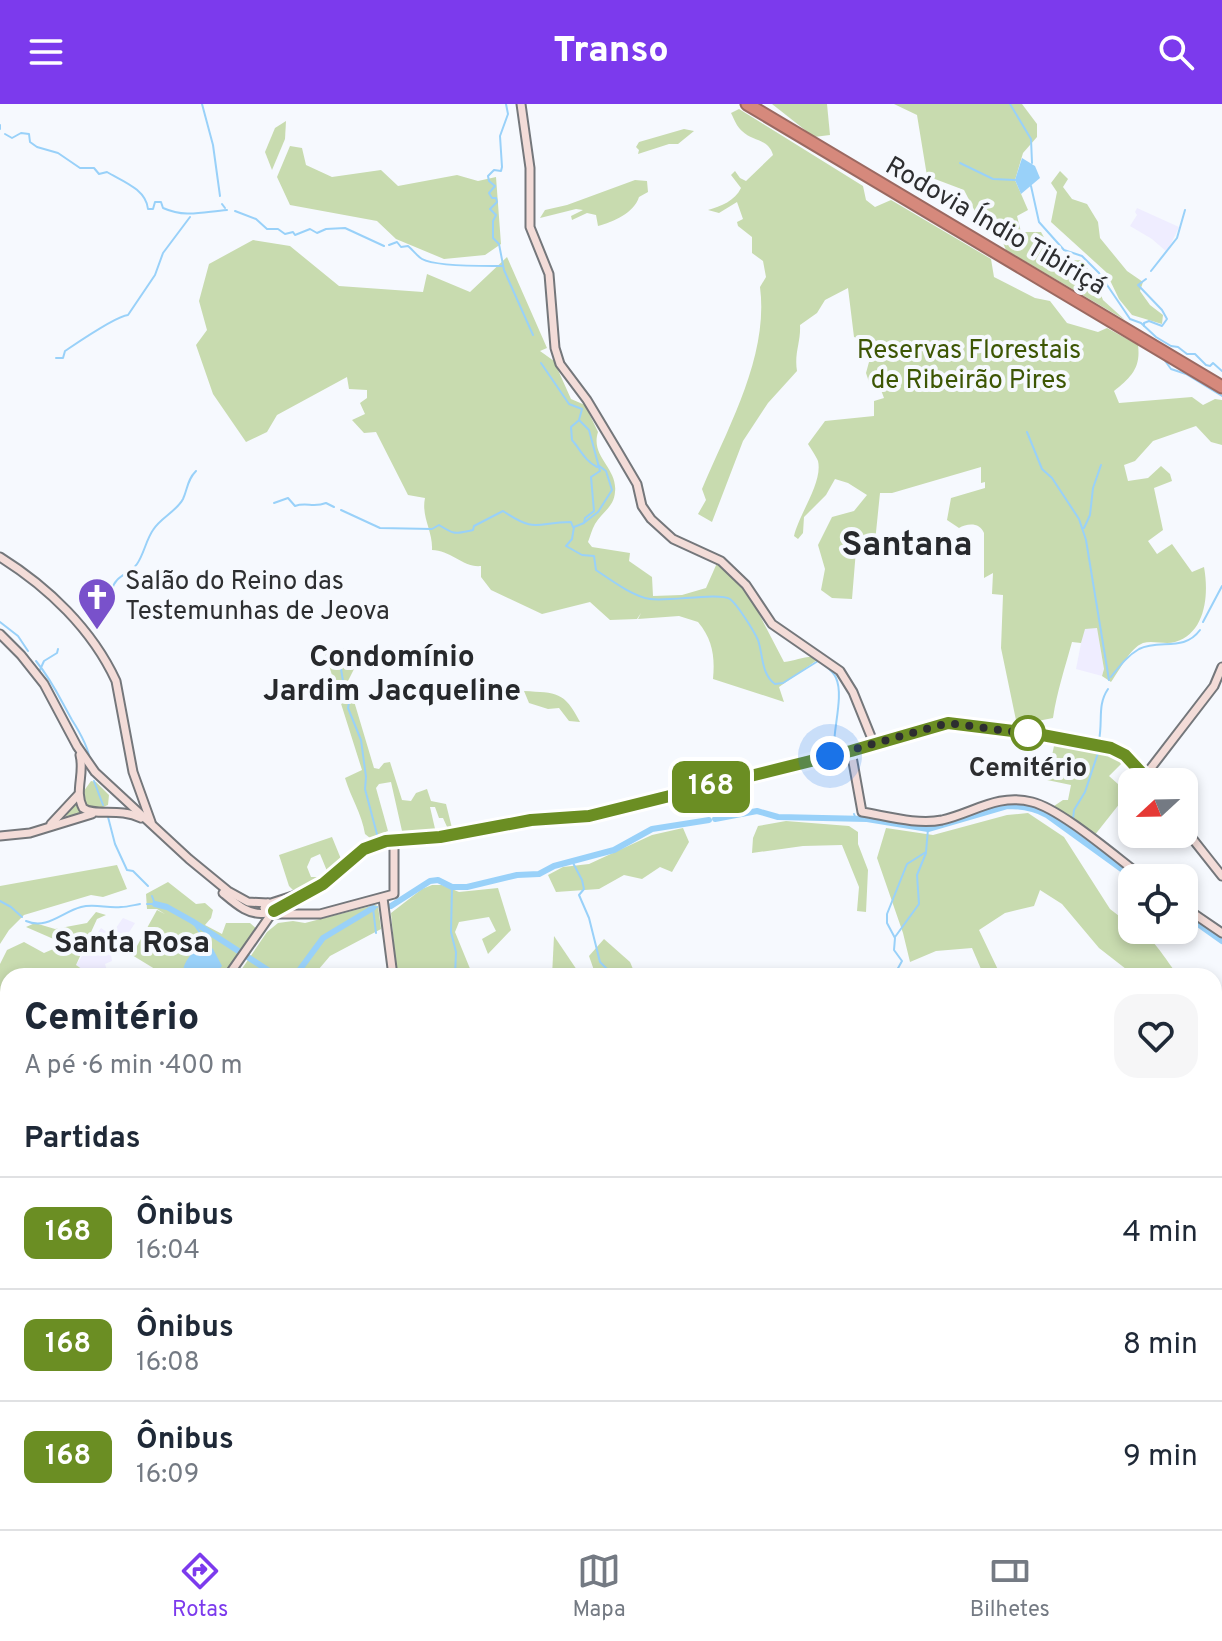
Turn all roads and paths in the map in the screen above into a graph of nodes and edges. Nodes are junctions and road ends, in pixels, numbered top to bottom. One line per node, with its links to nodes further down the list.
1 (521, 104): 9 (street)
2 (747, 104): 3 (highway, Rodovia Índio Tibiriçá)
3 (1222, 387)
4 (0, 557): 17 (street)
5 (0, 634): 10 (street)
6 (1222, 667): 13 (street)
7 (972, 725): 8 (street); 8 (street); 9 (street)
8 (1010, 730): 12 (street)
9 (874, 744): 11 (street)
10 (77, 746): 14 (street); 16 (street)
11 (851, 751): 23 (street); 25 (street)
12 (1136, 768)
13 (1152, 768)
14 (100, 777): 15 (street); 16 (street)
15 (109, 786): 18 (street); 19 (street)
16 (80, 789): 18 (street); 21 (street)
17 (145, 805): 19 (street); 20 (street)
18 (98, 812): 20 (street); 21 (street)
19 (138, 812): 20 (street)
20 (151, 824): 28 (street)
21 (43, 829): 22 (street)
22 (0, 836)
23 (394, 839): 27 (street); 28 (street)
24 (1198, 848): 26 (street)
25 (1125, 864)
26 (1222, 879)
27 (383, 898): 28 (street); 32 (street)
28 (270, 911): 31 (street)
29 (1198, 917): 30 (street)
30 (1222, 933)
31 (234, 968)
32 (392, 968)

